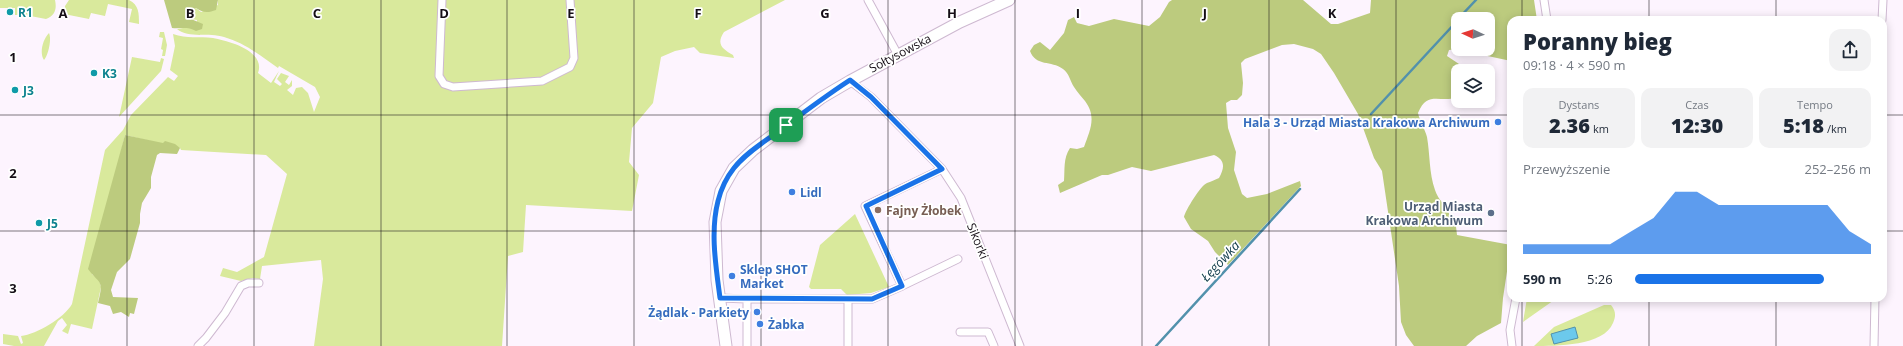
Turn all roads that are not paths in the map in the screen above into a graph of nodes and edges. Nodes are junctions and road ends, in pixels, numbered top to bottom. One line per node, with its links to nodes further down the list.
1 (442, 0): 2 (street)
2 (570, 0)
3 (868, 0): 9 (street)
4 (1009, 0): 9 (street, Sołtysowska)
5 (1544, 0): 7 (street)
6 (1883, 0): 8 (street)
7 (1546, 16)
8 (1882, 16)
9 (898, 55): 10 (street, Sołtysowska)
10 (850, 80): 11 (street, Sikorki); 15 (street, Sołtysowska)
11 (942, 169): 14 (street); 26 (street, Sikorki)
12 (958, 259): 14 (street)
13 (259, 283): 21 (street)
14 (902, 286): 17 (street)
15 (720, 298): 16 (street); 22 (street, Sołtysowska)
16 (747, 299): 17 (street); 23 (street)
17 (848, 300): 24 (street)
18 (1515, 302): 27 (street)
19 (1875, 302): 28 (street)
20 (960, 332): 25 (street)
21 (198, 346)
22 (726, 346)
23 (747, 346)
24 (848, 346)
25 (994, 346)
26 (1020, 346)
27 (1512, 346)
28 (1874, 346)

